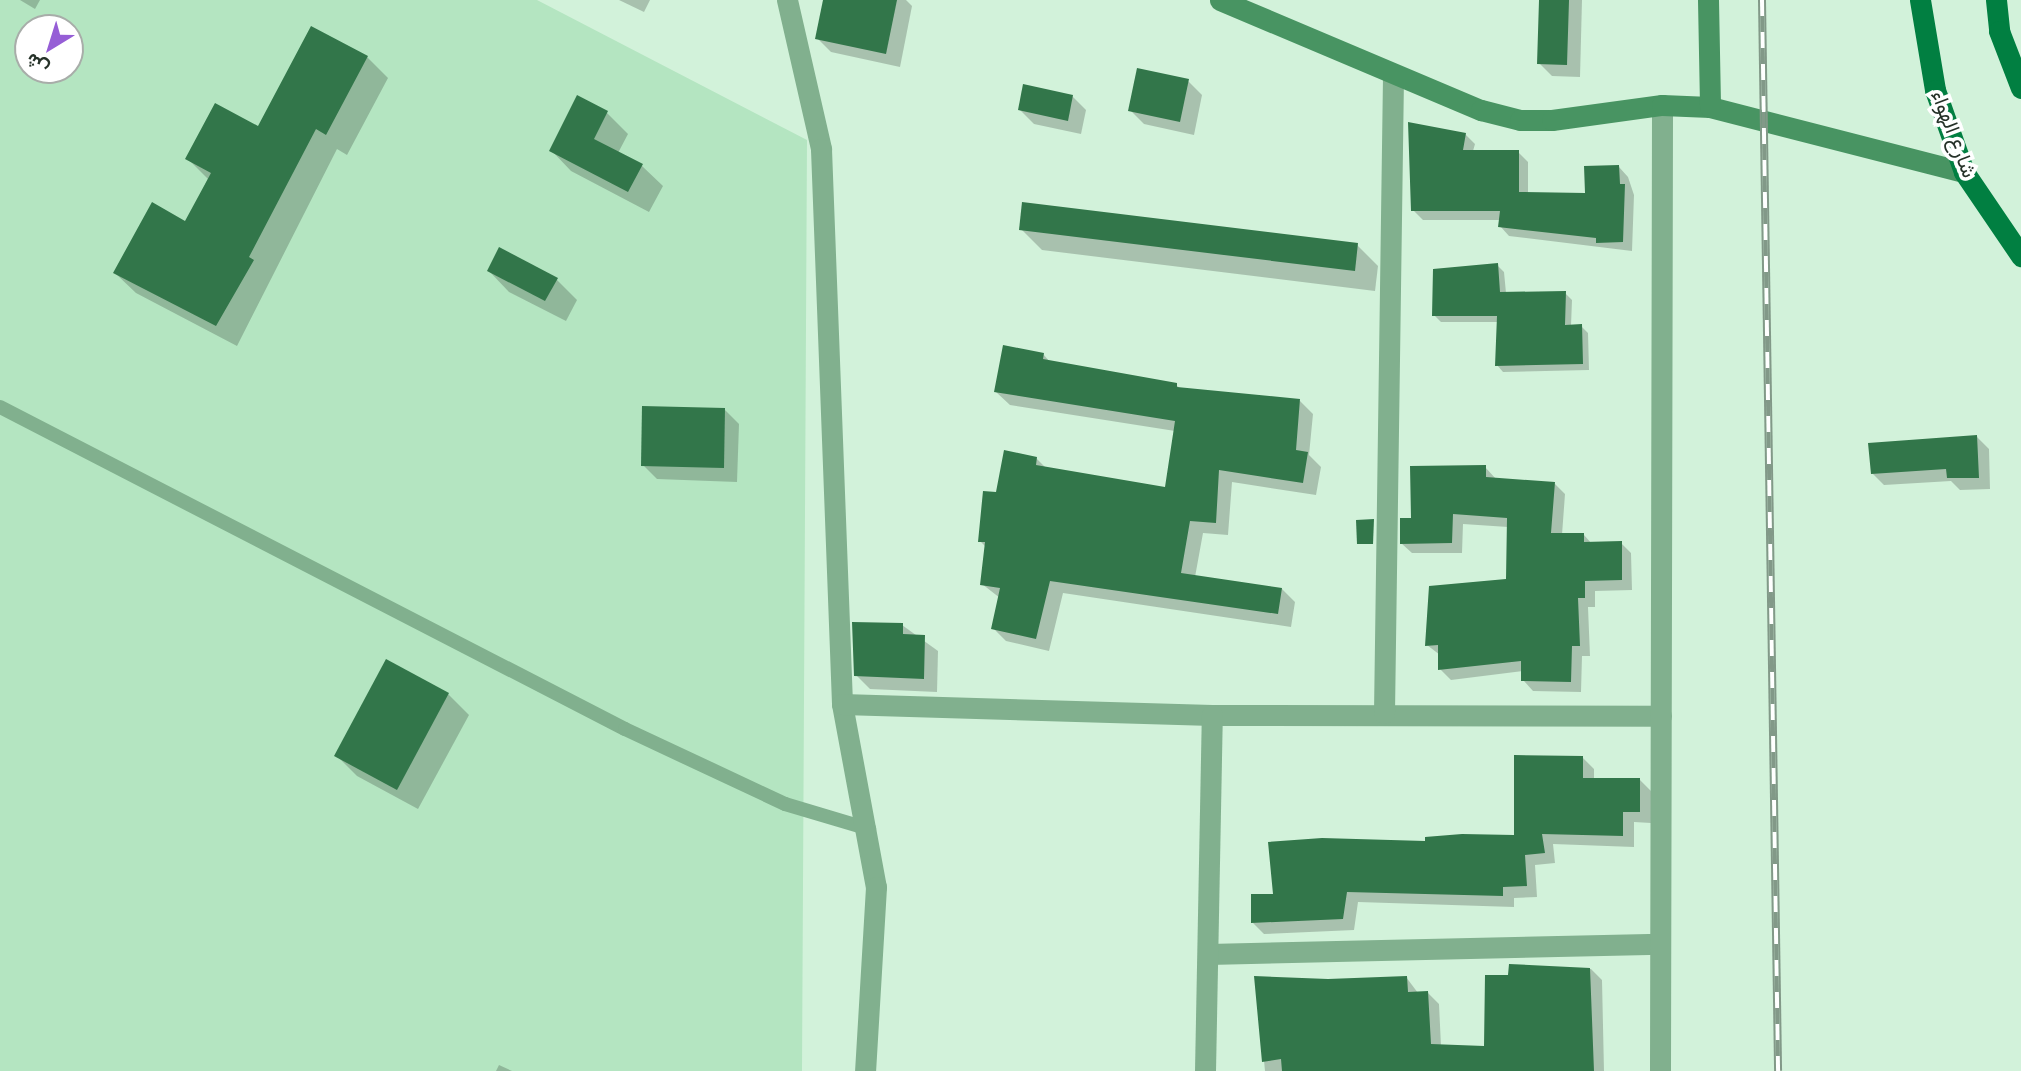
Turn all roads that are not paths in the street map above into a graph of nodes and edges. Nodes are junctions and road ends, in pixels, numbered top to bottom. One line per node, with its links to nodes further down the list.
1 (787, 0): 13 (street)
2 (1220, 0): 6 (street)
3 (1708, 0): 9 (street)
4 (1920, 0): 10 (main road, شارع الهواء)
5 (1996, 0): 7 (main road)
6 (1393, 74): 8 (street); 14 (street)
7 (2021, 88)
8 (1662, 105): 9 (street); 16 (street)
9 (1710, 107): 10 (street)
10 (1965, 172): 11 (main road, شارع الهواء)
11 (2021, 256)
12 (0, 407): 17 (lane)
13 (842, 705): 15 (street); 17 (street)
14 (1384, 713): 15 (street); 16 (street)
15 (1212, 715): 19 (street)
16 (1661, 716): 18 (street)
17 (869, 829): 20 (street)
18 (1660, 944): 19 (street); 22 (street)
19 (1208, 954): 21 (street)
20 (865, 1071)
21 (1205, 1071)
22 (1660, 1071)

